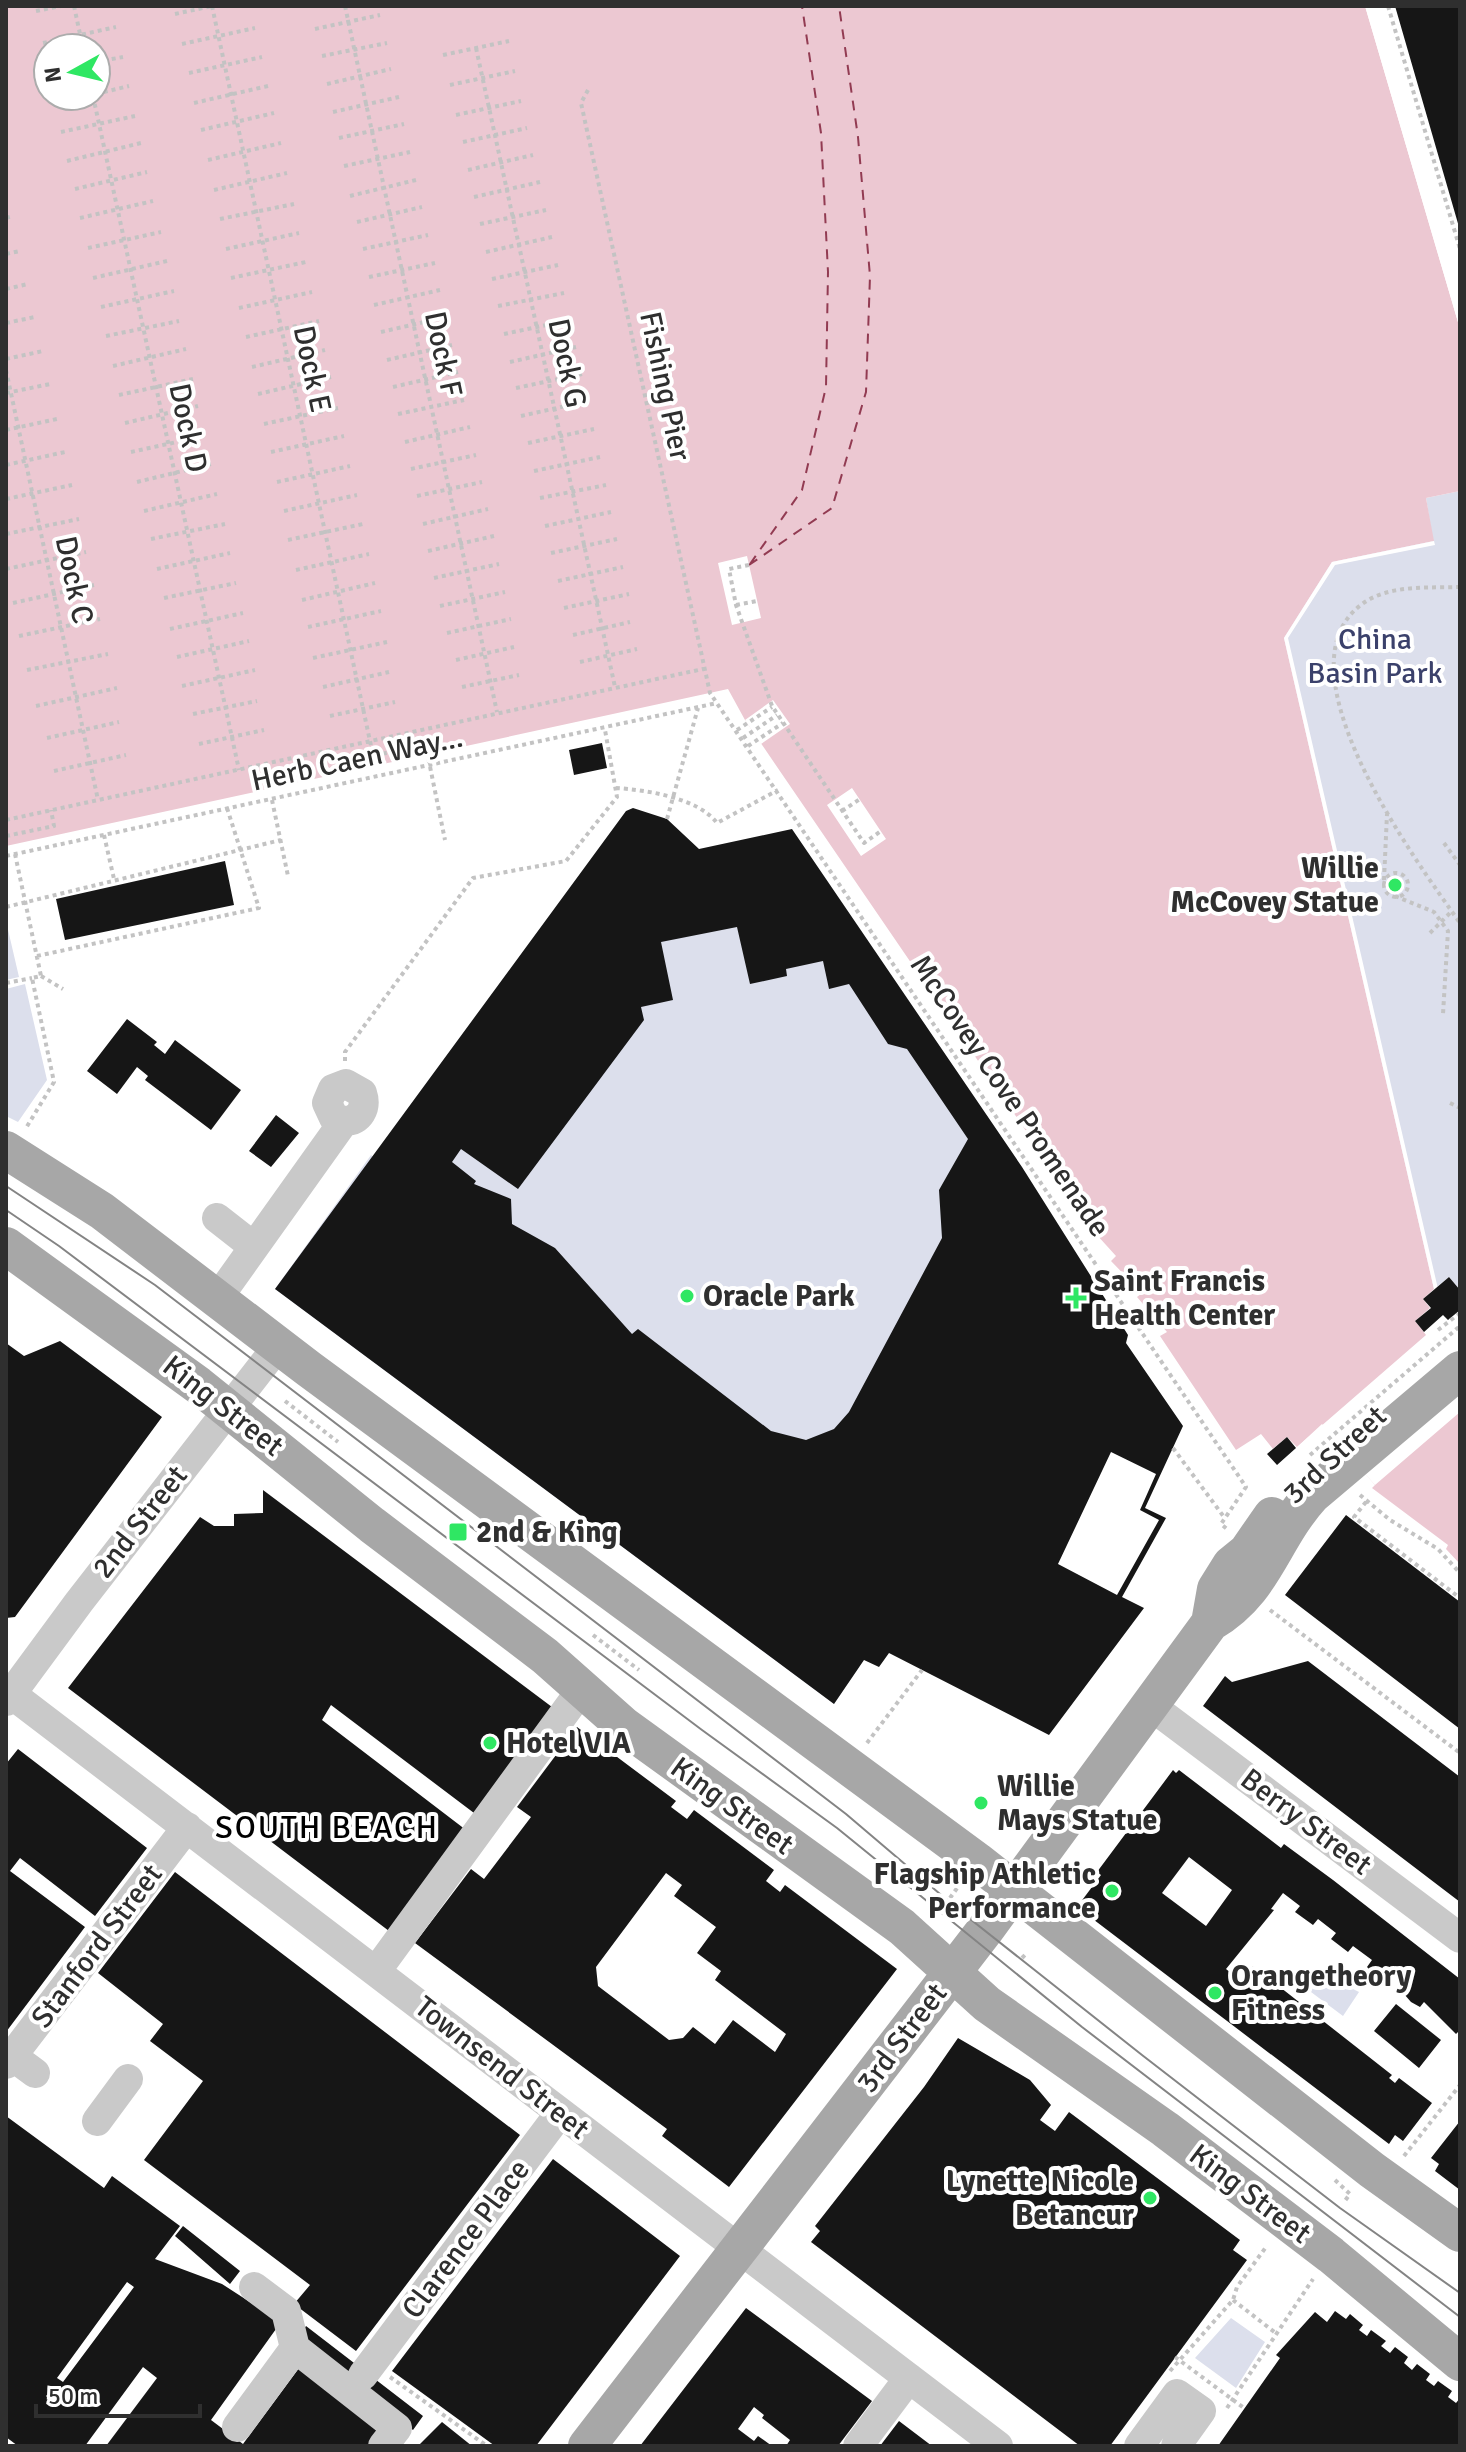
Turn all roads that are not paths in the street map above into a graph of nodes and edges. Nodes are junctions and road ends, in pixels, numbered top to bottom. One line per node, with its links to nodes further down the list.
1 (346, 1084): 5 (street)
2 (15, 1142): 6 (main road)
3 (217, 1218): 5 (street)
4 (6, 1246): 10 (main road, King Street)
5 (254, 1247): 6 (street)
6 (217, 1299): 8 (main road)
7 (1455, 1338): 11 (main road, 3rd Street)
8 (278, 1346): 10 (street, 2nd Street); 17 (main road)
9 (1460, 1398): 11 (main road, 3rd Street)
10 (229, 1409): 13 (main road, King Street); 14 (street, 2nd Street)
11 (1356, 1467): 12 (main road, 3rd Street); 12 (main road, 3rd Street)
12 (1210, 1623): 15 (main road, 3rd Street)
13 (582, 1689): 19 (street); 20 (main road, King Street)
14 (8, 1695): 16 (street, Townsend Street)
15 (1151, 1706): 17 (main road, 3rd Street); 18 (street, Berry Street)
16 (187, 1827): 19 (street, Townsend Street); 21 (street, Stanford Street)
17 (1015, 1890): 20 (main road, 3rd Street); 25 (main road)
18 (1460, 1938)
19 (377, 1970): 23 (street, Townsend Street)
20 (952, 1973): 26 (main road, 3rd Street); 29 (main road, King Street)
21 (18, 2065)
22 (128, 2079): 24 (street)
23 (560, 2113): 26 (street, Townsend Street); 30 (street, Clarence Place)
24 (97, 2121)
25 (1460, 2233)
26 (737, 2247): 31 (street, Townsend Street); 36 (main road, 3rd Street)
27 (254, 2287): 28 (street)
28 (295, 2348): 30 (street); 32 (street)
29 (1460, 2362)
30 (360, 2377): 35 (street)
31 (909, 2378): 34 (street, Townsend Street); 37 (street)
32 (237, 2427)
33 (1129, 2443): 38 (street)
34 (995, 2445)
35 (383, 2446)
36 (587, 2446)
37 (858, 2446)
38 (1176, 2446)

